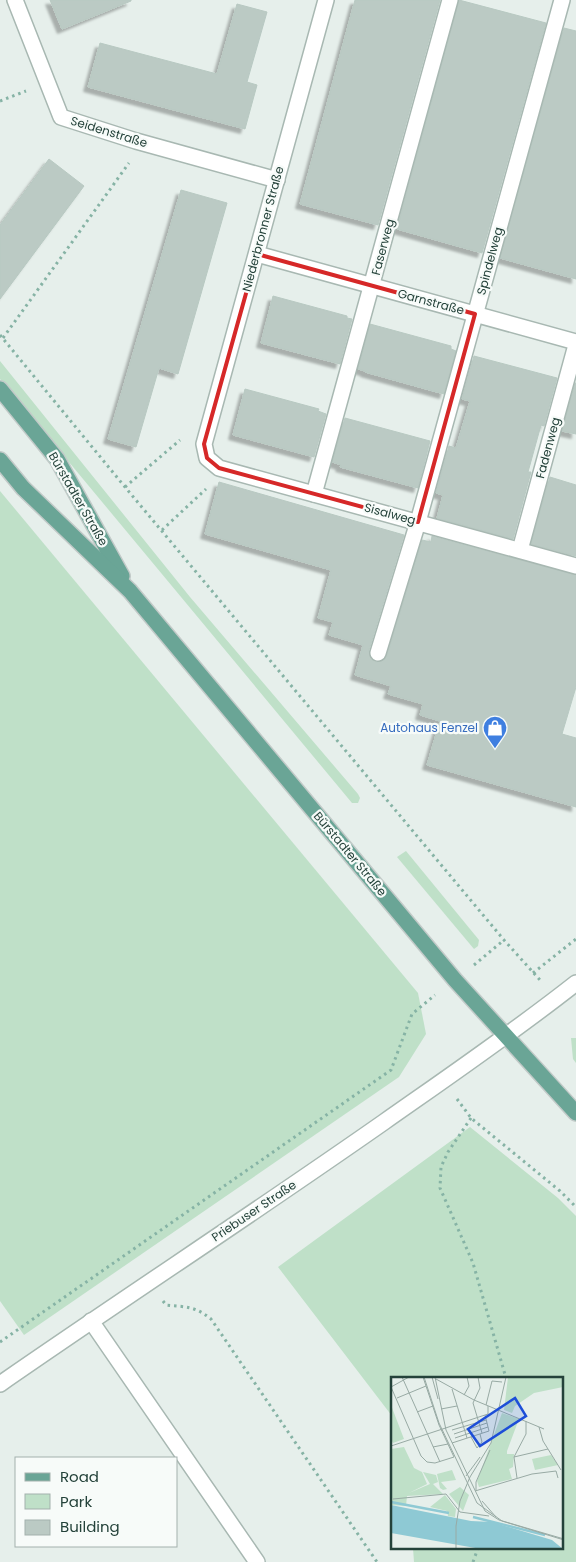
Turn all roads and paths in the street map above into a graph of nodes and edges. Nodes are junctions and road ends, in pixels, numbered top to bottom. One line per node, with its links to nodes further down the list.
1 (15, 0): 5 (street, Seidenstraße)
2 (326, 0): 6 (street, Niederbronner Straße)
3 (450, 0): 8 (street, Faserweg)
4 (562, 0): 9 (street, Spindelweg)
5 (136, 141): 6 (street, Seidenstraße); 10 (path)
6 (277, 180): 7 (street, Niederbronner Straße)
7 (256, 254): 8 (street, Garnstraße); 13 (street, Niederbronner Straße)
8 (372, 286): 9 (street, Garnstraße); 17 (street, Faserweg)
9 (475, 314): 11 (street, Garnstraße); 18 (street, Spindelweg)
10 (1, 336): 16 (path)
11 (576, 343): 20 (street, Fadenweg)
12 (0, 389): 22 (main road, Bürstadter Straße)
13 (209, 429): 15 (street, Niederbronner Straße); 16 (path)
14 (0, 460): 22 (main road, Bürstadter Straße)
15 (213, 463): 17 (street, Sisalweg); 19 (path)
16 (126, 487): 19 (path)
17 (314, 494): 18 (street, Sisalweg)
18 (418, 522): 20 (street, Sisalweg); 23 (street, Spindelweg)
19 (162, 530): 24 (path)
20 (520, 550): 21 (street, Sisalweg)
21 (576, 566)
22 (130, 591): 27 (main road, Bürstadter Straße)
23 (378, 653)
24 (504, 940): 26 (path); 27 (path)
25 (576, 940): 26 (path)
26 (534, 973): 29 (path)
27 (454, 980): 30 (main road, Bürstadter Straße); 37 (path)
28 (576, 983): 29 (street, Priebuser Straße)
29 (557, 998): 30 (street, Priebuser Straße)
30 (505, 1036): 31 (street, Priebuser Straße); 32 (main road, Bürstadter Straße)
31 (443, 1081): 33 (path); 35 (street, Priebuser Straße)
32 (576, 1112)
33 (471, 1118): 34 (path); 38 (path)
34 (576, 1207)
35 (147, 1282): 36 (street, Priebuser Straße); 42 (path)
36 (91, 1321): 39 (street, Priebuser Straße); 41 (street)
37 (0, 1342)
38 (506, 1377)
39 (0, 1384)
40 (477, 1550): 43 (path)
41 (257, 1562)
42 (376, 1562)
43 (473, 1562)

